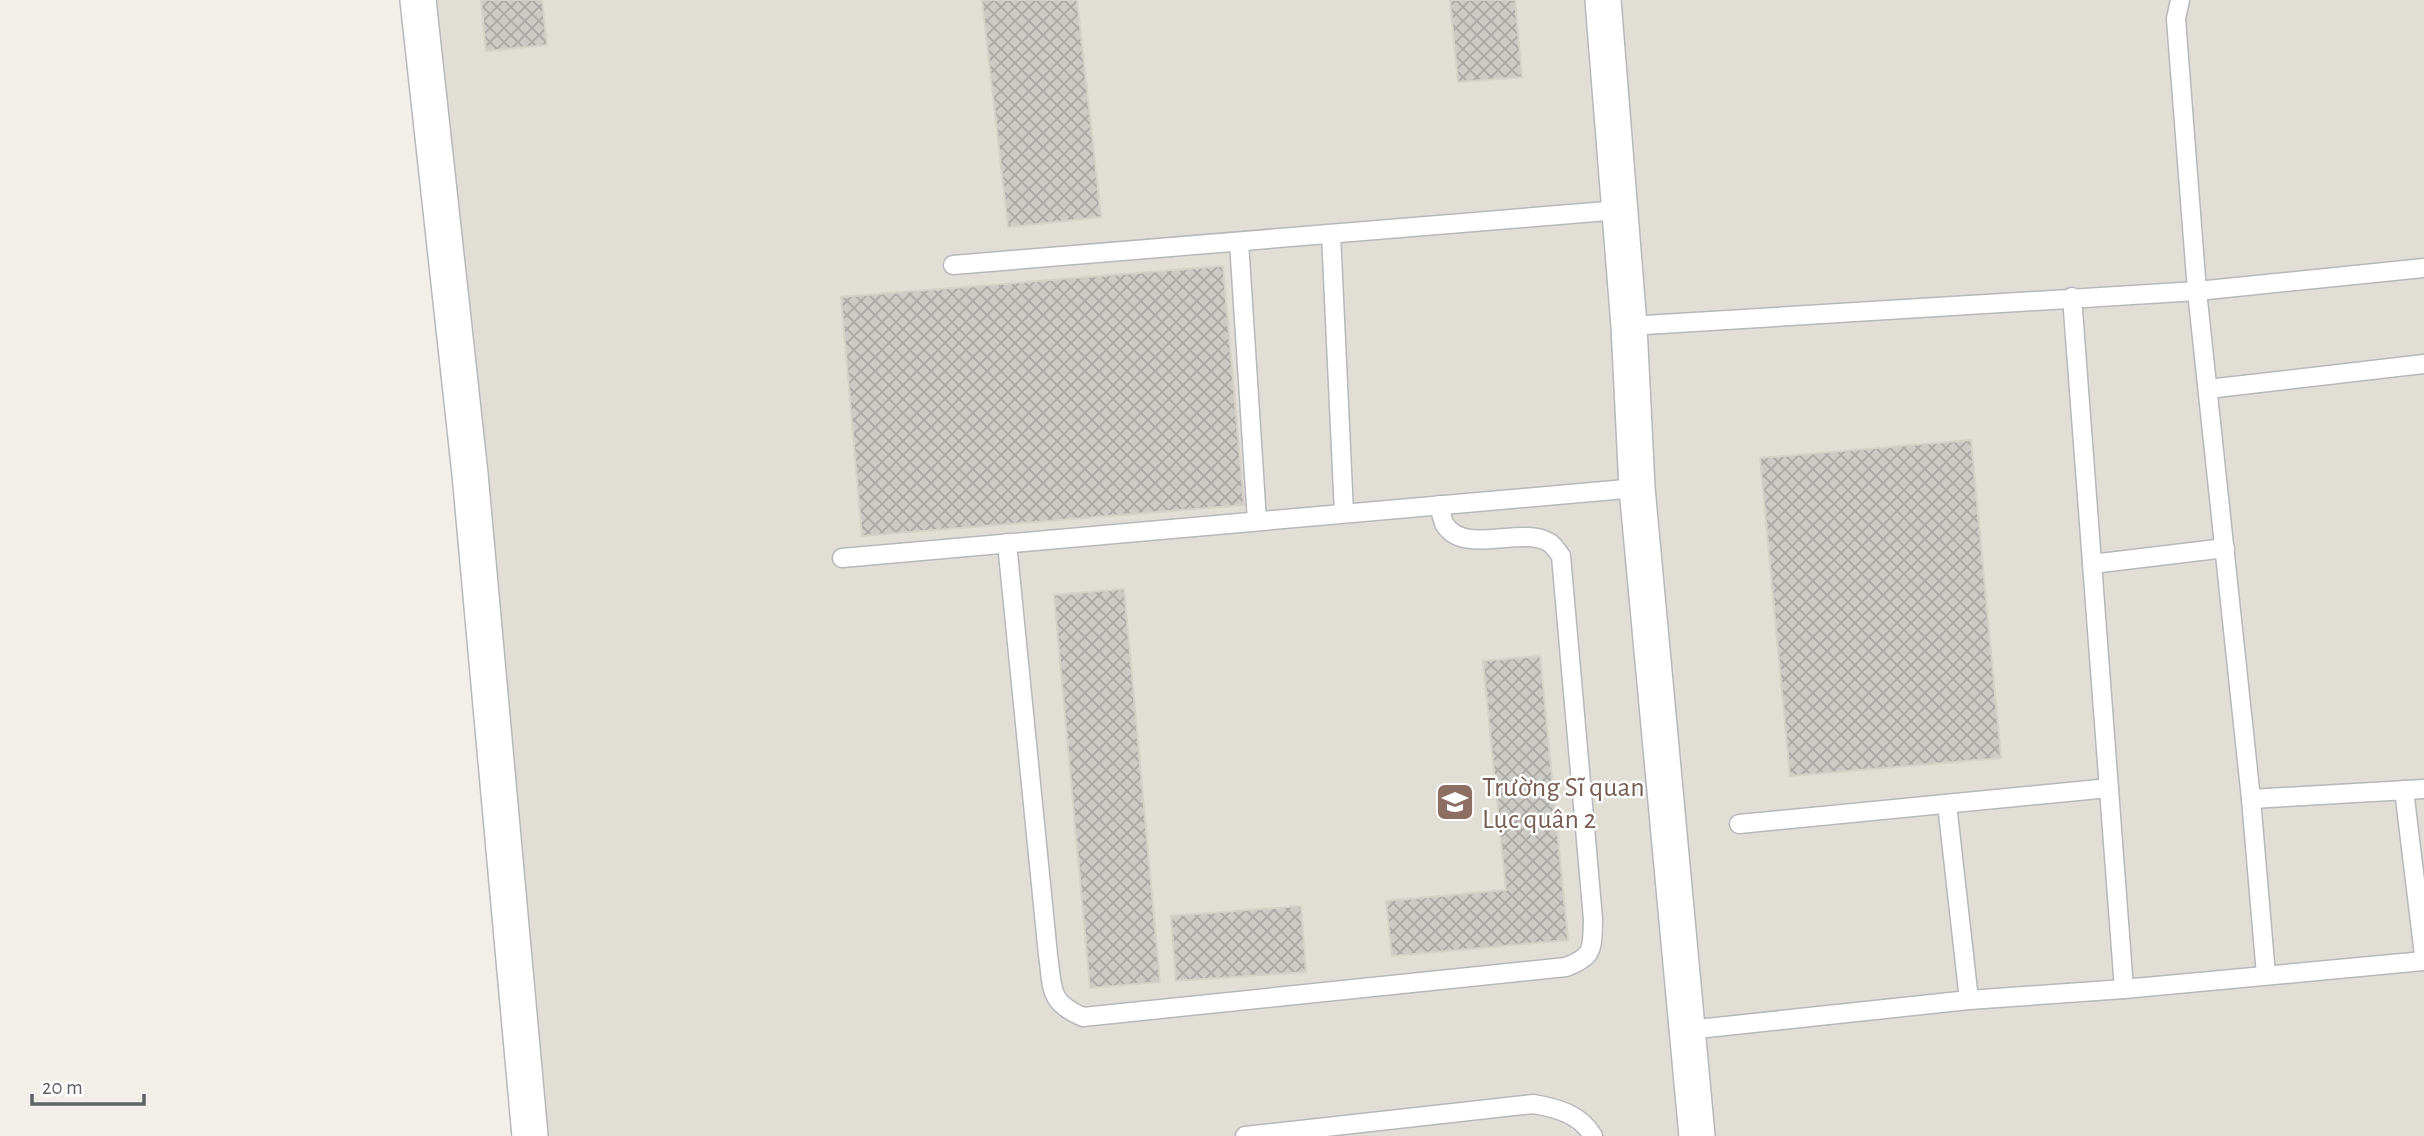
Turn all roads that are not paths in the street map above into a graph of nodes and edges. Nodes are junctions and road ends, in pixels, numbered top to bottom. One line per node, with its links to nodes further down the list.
1 (418, 0): 34 (street)
2 (1603, 0): 4 (street)
3 (2180, 0): 9 (lane)
4 (1619, 210): 5 (lane); 11 (street)
5 (1331, 234): 6 (lane); 16 (lane)
6 (1239, 242): 7 (lane); 17 (lane)
7 (953, 265)
8 (2424, 268): 9 (lane)
9 (2197, 291): 10 (lane); 13 (lane)
10 (2072, 297): 11 (lane); 21 (lane)
11 (1629, 326): 14 (street)
12 (2424, 364): 13 (lane)
13 (2208, 389): 19 (lane)
14 (1637, 488): 15 (lane); 33 (street)
15 (1438, 505): 16 (lane); 18 (lane)
16 (1344, 513): 17 (lane)
17 (1257, 521): 18 (lane)
18 (1007, 543): 20 (lane)
19 (2225, 548): 21 (lane); 25 (lane)
20 (842, 558)
21 (2092, 564): 22 (lane)
22 (2109, 788): 26 (lane); 31 (lane)
23 (2424, 789): 24 (lane)
24 (2404, 790): 25 (lane); 28 (lane)
25 (2251, 799): 30 (lane)
26 (1947, 804): 27 (lane); 32 (lane)
27 (1739, 824)
28 (2424, 955)
29 (2424, 961): 30 (lane)
30 (2266, 975): 31 (lane)
31 (2124, 989): 32 (lane)
32 (1969, 1000): 33 (lane)
33 (1688, 1030): 37 (street)
34 (530, 1136)
35 (1245, 1136): 36 (lane)
36 (1593, 1136)
37 (1697, 1136)

